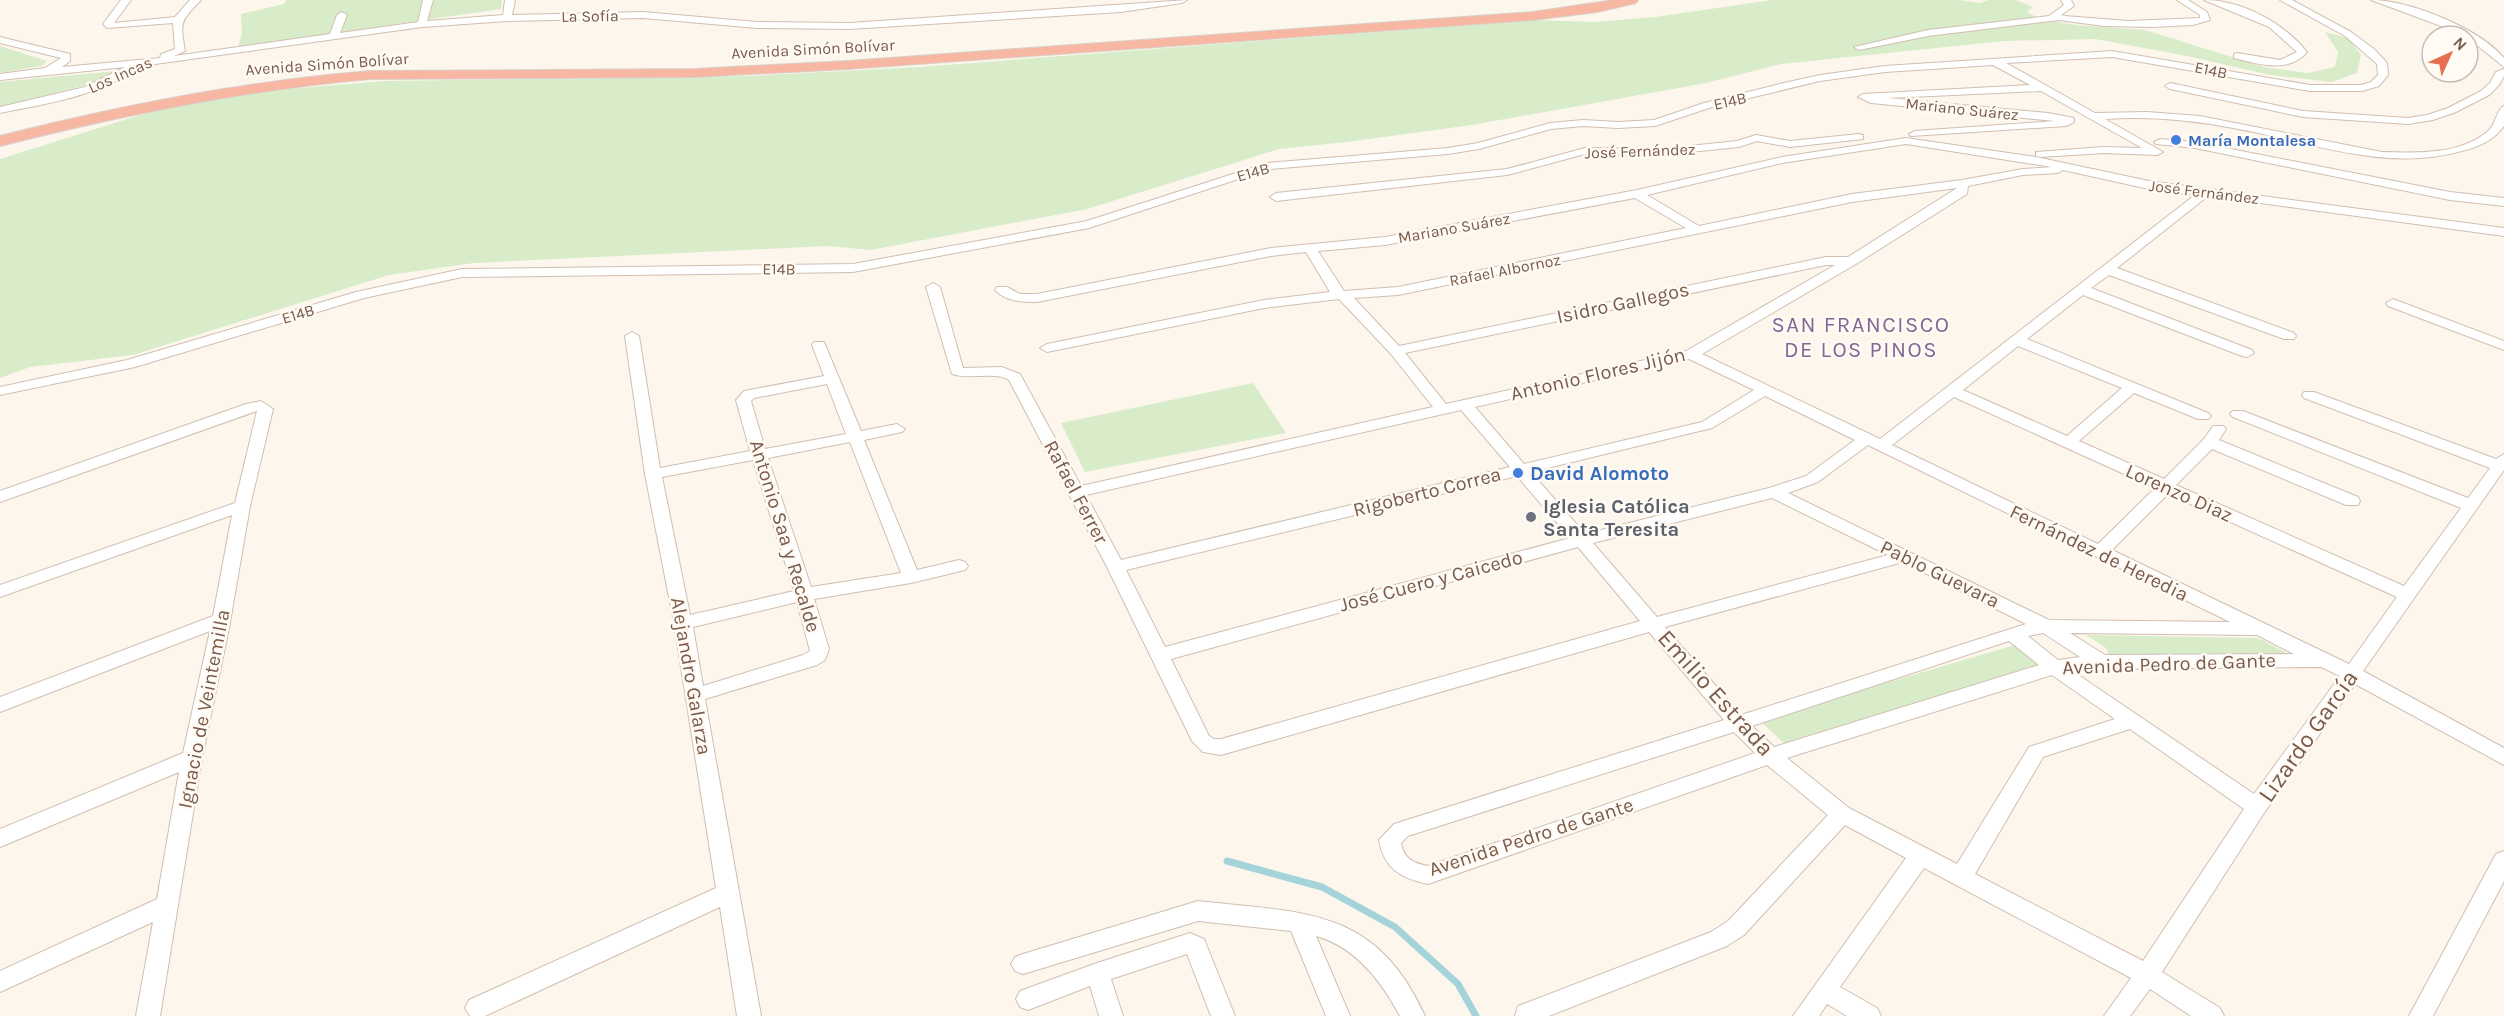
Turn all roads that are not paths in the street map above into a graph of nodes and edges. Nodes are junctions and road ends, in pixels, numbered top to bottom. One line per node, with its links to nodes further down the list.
1 (126, 0): 16 (street)
2 (196, 0): 16 (street)
3 (428, 0): 17 (street)
4 (510, 0): 14 (street)
5 (1182, 0): 14 (street, La Sofía)
6 (1593, 0): 33 (highway, Avenida Simón Bolívar)
7 (1631, 0): 35 (highway, Avenida Simón Bolívar)
8 (2066, 0): 15 (street)
9 (2182, 0): 15 (street)
10 (2209, 0): 21 (street)
11 (2285, 0): 22 (street, E14B)
12 (2376, 0): 24 (street)
13 (342, 15): 18 (street)
14 (507, 18): 17 (street, La Sofía)
15 (2058, 18): 20 (street)
16 (176, 20): 23 (street, Los Incas)
17 (422, 24): 18 (street, La Sofía)
18 (333, 36): 23 (street, La Sofía)
19 (0, 40): 25 (street)
20 (1859, 47)
21 (2237, 56)
22 (1996, 62): 29 (street); 67 (street, E14B)
23 (139, 64): 25 (street, La Sofía); 31 (street, Los Incas)
24 (2504, 64)
25 (48, 71): 27 (street, La Sofía)
26 (2504, 72): 28 (street)
27 (0, 78)
28 (2170, 86)
29 (2045, 88): 32 (street); 34 (street, Mariano Suárez)
30 (2504, 109): 32 (street)
31 (0, 110)
32 (2094, 116): 37 (street)
33 (0, 134)
34 (1902, 139): 37 (street, José Fernández); 41 (street, Mariano Suárez); 42 (street, José Fernández)
35 (0, 141)
36 (2160, 142): 43 (street)
37 (2009, 157): 38 (street, José Fernández)
38 (2076, 169): 39 (street); 40 (street, José Fernández)
39 (1962, 184): 44 (street, Rafael Albornoz); 47 (street, Antonio Flores Jijón)
40 (2205, 193): 45 (street, José Fernández); 48 (street, José Cuero y Caicedo)
41 (1637, 194): 44 (street); 46 (street, Mariano Suárez)
42 (1276, 197)
43 (2504, 202)
44 (1699, 231): 52 (street, Rafael Albornoz)
45 (2504, 232)
46 (1311, 250): 51 (street, Mariano Suárez); 52 (street)
47 (1851, 261): 60 (street, Isidro Gallegos); 62 (street, Antonio Flores Jijón)
48 (2106, 269): 50 (street, José Cuero y Caicedo); 55 (street)
49 (933, 287): 82 (street, Rafael Ferrer)
50 (2081, 289): 56 (street, José Cuero y Caicedo); 61 (street)
51 (1002, 290)
52 (1343, 296): 59 (street, Rafael Albornoz); 60 (street)
53 (2393, 303): 58 (street)
54 (632, 336): 80 (street, Alejandro Galarza)
55 (2289, 336)
56 (2016, 340): 64 (street); 66 (street, José Cuero y Caicedo)
57 (819, 345): 63 (street)
58 (2504, 346)
59 (1047, 348)
60 (1396, 351): 70 (street)
61 (2247, 353)
62 (1691, 354): 65 (street, Fernández de Heredia); 69 (street, Antonio Flores Jijón)
63 (832, 379): 74 (street); 77 (street, Antonio Saa y Recalde)
64 (2132, 387): 72 (street); 75 (street)
65 (1764, 390): 76 (street, Fernández de Heredia); 79 (street, Rigoberto Correa)
66 (1951, 390): 75 (street, Lorenzo Diaz); 76 (street, José Cuero y Caicedo)
67 (0, 391)
68 (2310, 395): 78 (street)
69 (1466, 406): 70 (street, Antonio Flores Jijón); 79 (street, Emilio Estrada)
70 (1443, 410): 82 (street, Antonio Flores Jijón)
71 (2238, 414): 87 (street)
72 (2203, 416)
73 (897, 429): 74 (street)
74 (856, 437): 77 (street); 93 (street)
75 (2069, 442): 81 (street, Lorenzo Diaz)
76 (1872, 443): 83 (street, José Cuero y Caicedo); 89 (street, Fernández de Heredia)
77 (758, 454): 80 (street); 95 (street, Antonio Saa y Recalde)
78 (2502, 462): 87 (street, Lizardo García)
79 (1519, 470): 88 (street, Emilio Estrada); 92 (street, Rigoberto Correa)
80 (653, 474): 98 (street, Alejandro Galarza)
81 (2164, 486): 85 (street); 89 (street); 96 (street, Lorenzo Diaz)
82 (1076, 492): 92 (street, Rafael Ferrer)
83 (1774, 492): 88 (street, José Cuero y Caicedo); 90 (street, Pablo Guevara)
84 (0, 497): 86 (street, Ignacio de Veintemilla)
85 (2352, 501)
86 (242, 506): 94 (street); 97 (street, Ignacio de Veintemilla)
87 (2472, 506): 96 (street, Lizardo García)
88 (1581, 541): 99 (street, Emilio Estrada); 103 (street, José Cuero y Caicedo)
89 (2098, 553): 101 (street, Fernández de Heredia)
90 (1906, 556): 99 (street); 100 (street, Pablo Guevara)
91 (959, 566): 93 (street)
92 (1116, 567): 103 (street, Rafael Ferrer)
93 (911, 577): 95 (street)
94 (0, 591)
95 (805, 594): 98 (street); 108 (street, Antonio Saa y Recalde)
96 (2408, 595): 107 (street, Lizardo García)
97 (221, 620): 109 (street); 114 (street, Ignacio de Veintemilla)
98 (683, 623): 108 (street, Alejandro Galarza)
99 (1653, 624): 103 (street, Rafael Ferrer); 111 (street, Emilio Estrada)
100 (2046, 627): 101 (street, Avenida Pedro de Gante); 102 (street, Avenida Pedro de Gante); 105 (street, Pablo Guevara)
101 (2257, 629): 104 (street, Fernández de Heredia)
102 (2012, 633): 106 (street); 111 (street, Avenida Pedro de Gante)
103 (1160, 655)
104 (2322, 660): 105 (street, Avenida Pedro de Gante); 107 (street, Fernández de Heredia)
105 (2102, 662): 106 (street, Avenida Pedro de Gante)
106 (2054, 667): 110 (street); 112 (street, Avenida Pedro de Gante)
107 (2353, 674): 113 (street, Fernández de Heredia); 115 (street, Lizardo García)
108 (695, 695): 121 (street, Alejandro Galarza)
109 (0, 705)
110 (2132, 721): 115 (street); 120 (street)
111 (1738, 724): 112 (street, Emilio Estrada); 112 (street, Avenida Pedro de Gante)
112 (1770, 756): 116 (street, Emilio Estrada)
113 (2504, 757)
114 (192, 758): 117 (street); 122 (street, Ignacio de Veintemilla)
115 (2257, 807): 126 (street, Lizardo García)
116 (1842, 814): 118 (street, Emilio Estrada); 131 (street)
117 (0, 838)
118 (1921, 855): 120 (street, Emilio Estrada); 128 (street)
119 (2504, 860): 142 (street)
120 (1962, 876): 126 (street, Emilio Estrada)
121 (728, 893): 130 (street); 133 (street, Alejandro Galarza)
122 (168, 904): 127 (street); 132 (street, Ignacio de Veintemilla)
123 (1299, 922): 124 (street); 136 (street); 137 (street)
124 (1023, 964)
125 (1097, 973): 129 (street); 134 (street); 135 (street)
126 (2146, 975): 140 (street, Lizardo García); 141 (street, Emilio Estrada)
127 (0, 982)
128 (1824, 990): 138 (street); 139 (street)
129 (1028, 999)
130 (477, 1008)
131 (1526, 1014)
132 (148, 1016)
133 (749, 1016)
134 (1111, 1016)
135 (1223, 1016)
136 (1338, 1016)
137 (1413, 1016)
138 (1805, 1016)
139 (1869, 1016)
140 (2116, 1016)
141 (2212, 1016)
142 (2421, 1016)

